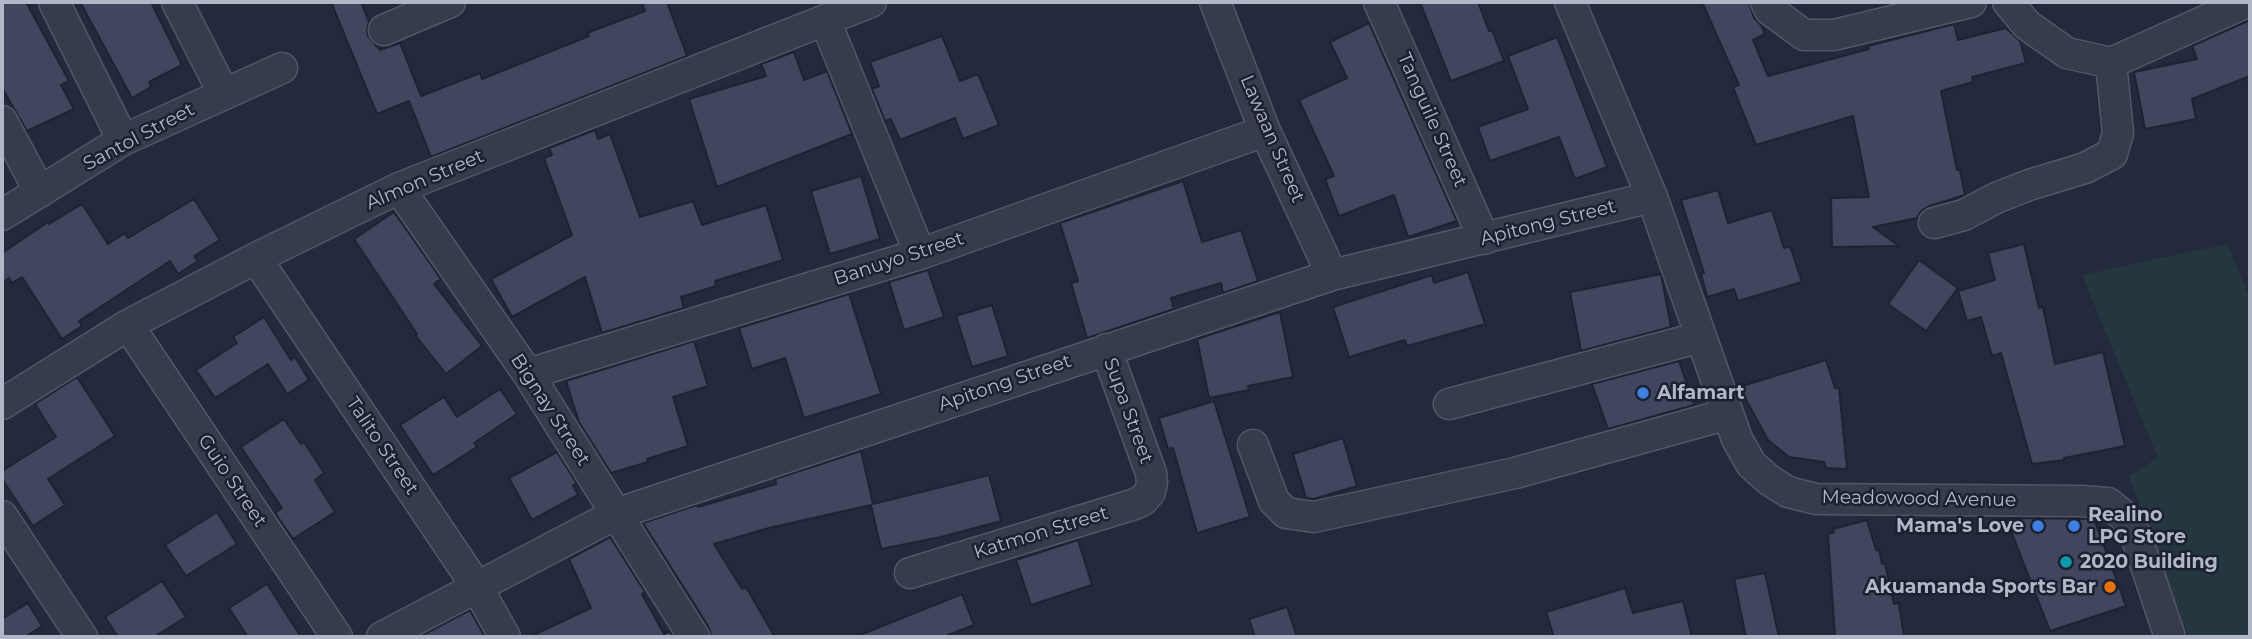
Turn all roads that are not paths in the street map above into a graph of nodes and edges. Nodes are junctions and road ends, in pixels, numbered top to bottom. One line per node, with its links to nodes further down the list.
1 (54, 2): 19 (street)
2 (177, 2): 16 (street)
3 (447, 2): 13 (street)
4 (871, 2): 12 (street, Almon Street)
5 (1215, 2): 18 (street, Lawaan Street)
6 (1379, 2): 25 (street, Tanguile Street)
7 (1570, 2): 22 (street, Meadowood Avenue)
8 (1766, 2): 9 (street)
9 (1971, 2)
10 (2008, 2): 14 (street)
11 (2247, 2): 14 (street)
12 (825, 20): 20 (street, Almon Street); 26 (street)
13 (383, 30)
14 (2111, 63): 24 (street)
15 (282, 68): 16 (street, Santol Street)
16 (224, 94): 19 (street, Santol Street)
17 (2, 121): 21 (street)
18 (1265, 131): 26 (street, Banuyo Street); 28 (street, Lawaan Street)
19 (123, 141): 21 (street, Santol Street)
20 (399, 188): 27 (street, Almon Street); 32 (street, Bignay Street)
21 (40, 192): 23 (street, Santol Street)
22 (1653, 197): 25 (street, Apitong Street); 30 (street, Meadowood Avenue)
23 (2, 215)
24 (1934, 223)
25 (1485, 239): 28 (street, Apitong Street)
26 (920, 254): 32 (street, Banuyo Street)
27 (256, 258): 29 (street, Almon Street); 41 (street, Talito Street)
28 (1332, 275): 31 (street, Apitong Street)
29 (128, 325): 33 (street, Almon Street); 43 (street, Guio Street)
30 (1701, 337): 34 (street); 35 (street, Meadowood Avenue)
31 (1106, 349): 37 (street, Supa Street); 38 (street, Apitong Street)
32 (528, 374): 38 (street, Bignay Street)
33 (2, 404)
34 (1449, 404)
35 (1728, 414): 36 (street); 47 (street, Meadowood Avenue)
36 (1253, 445)
37 (1151, 473): 40 (street, Katmon Street)
38 (616, 514): 41 (street, Apitong Street); 46 (street, Bignay Street)
39 (2, 516): 42 (street)
40 (910, 573)
41 (477, 587): 44 (street, Apitong Street); 45 (street, Talito Street)
42 (82, 637)
43 (337, 637)
44 (382, 637)
45 (505, 637)
46 (694, 637)
47 (2170, 637)

